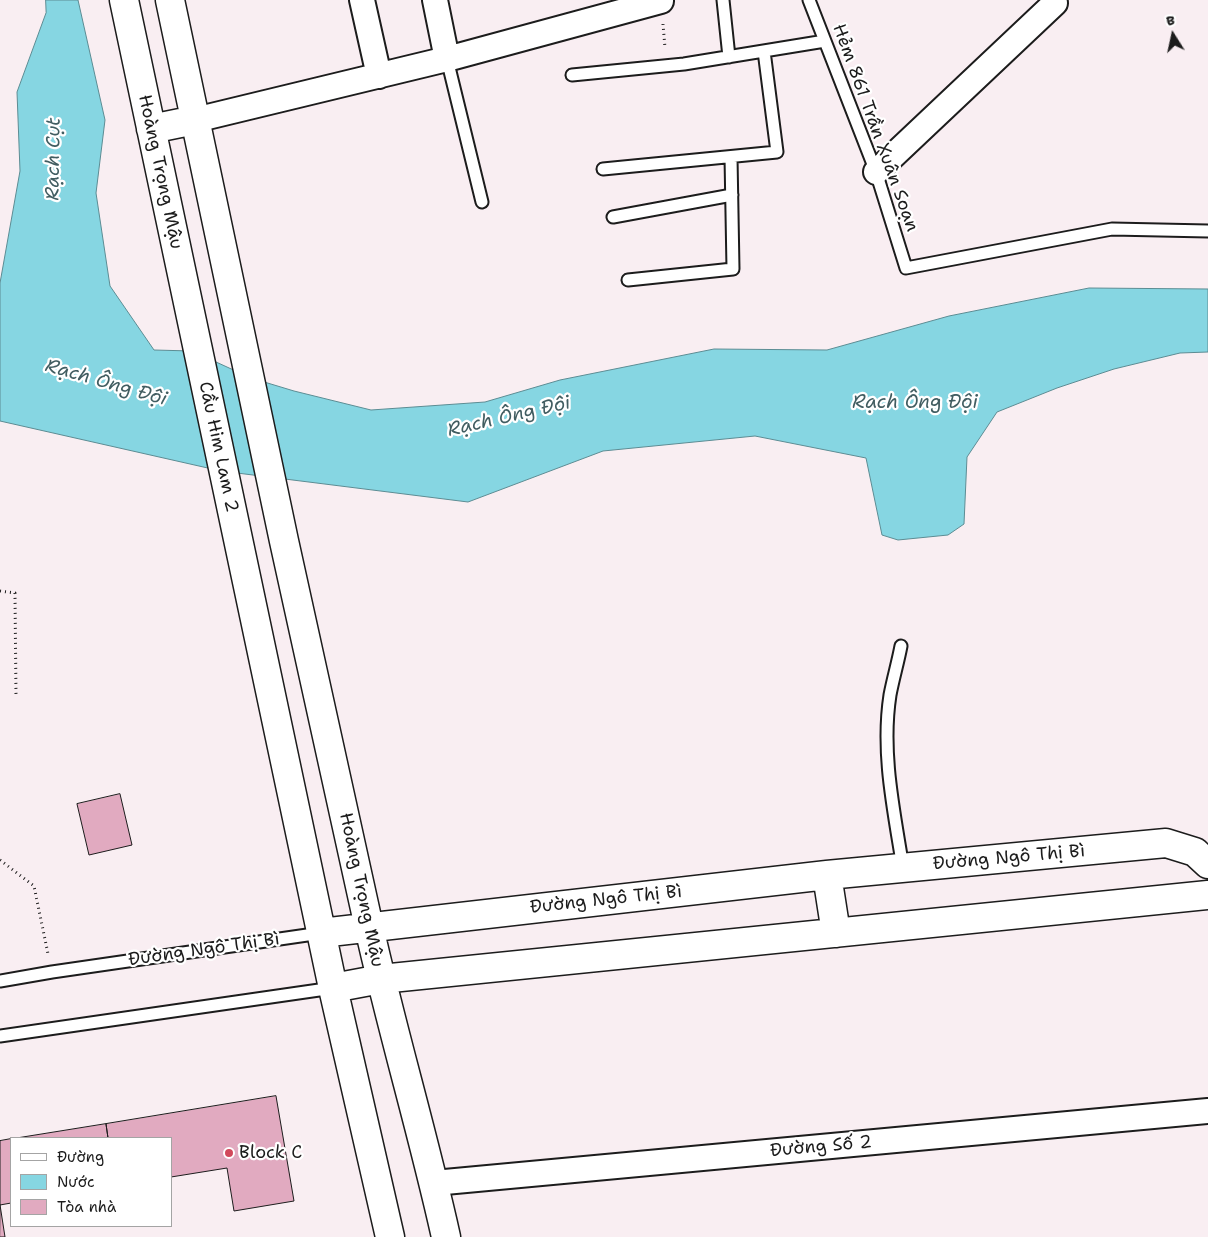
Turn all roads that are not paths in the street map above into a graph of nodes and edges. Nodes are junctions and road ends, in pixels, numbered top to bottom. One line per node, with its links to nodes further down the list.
1 (124, 0): 16 (main road, Hoàng Trọng Mậu)
2 (170, 0): 15 (main road)
3 (362, 0): 14 (street)
4 (435, 0): 12 (street)
5 (664, 0): 12 (street)
6 (723, 0): 11 (lane)
7 (809, 0): 9 (lane, Hẻm 861 Trần Xuân Soạn)
8 (1055, 3): 19 (street)
9 (825, 41): 10 (lane); 19 (lane, Hẻm 861 Trần Xuân Soạn)
10 (764, 51): 11 (lane); 17 (lane)
11 (729, 57): 13 (lane)
12 (447, 59): 14 (street); 21 (lane)
13 (572, 75)
14 (378, 76): 15 (street)
15 (195, 120): 16 (main road); 31 (main road, Hoàng Trọng Mậu)
16 (151, 129): 25 (main road, Hoàng Trọng Mậu)
17 (731, 157): 18 (lane); 20 (lane)
18 (603, 169)
19 (876, 172): 23 (lane, Hẻm 861 Trần Xuân Soạn)
20 (732, 195): 22 (lane); 24 (lane)
21 (482, 202)
22 (614, 217)
23 (1208, 231)
24 (628, 280)
25 (197, 345): 32 (main road, Cầu Him Lam 2)
26 (901, 646): 28 (lane)
27 (1208, 864): 28 (main road, Đường Ngô Thị Bì)
28 (903, 868): 29 (main road, Đường Ngô Thị Bì)
29 (827, 875): 31 (main road, Đường Ngô Thị Bì); 33 (main road)
30 (1208, 895): 33 (main road)
31 (369, 927): 32 (main road, Đường Ngô Thị Bì); 34 (main road, Hoàng Trọng Mậu)
32 (321, 933): 35 (lane, Đường Ngô Thị Bì); 36 (main road)
33 (836, 933): 34 (main road)
34 (381, 979): 36 (main road); 39 (main road, Hoàng Trọng Mậu)
35 (0, 981)
36 (333, 988): 37 (lane); 40 (main road)
37 (0, 1036)
38 (1208, 1110): 39 (street, Đường Số 2)
39 (434, 1183): 41 (main road, Hoàng Trọng Mậu)
40 (390, 1237)
41 (446, 1237)

